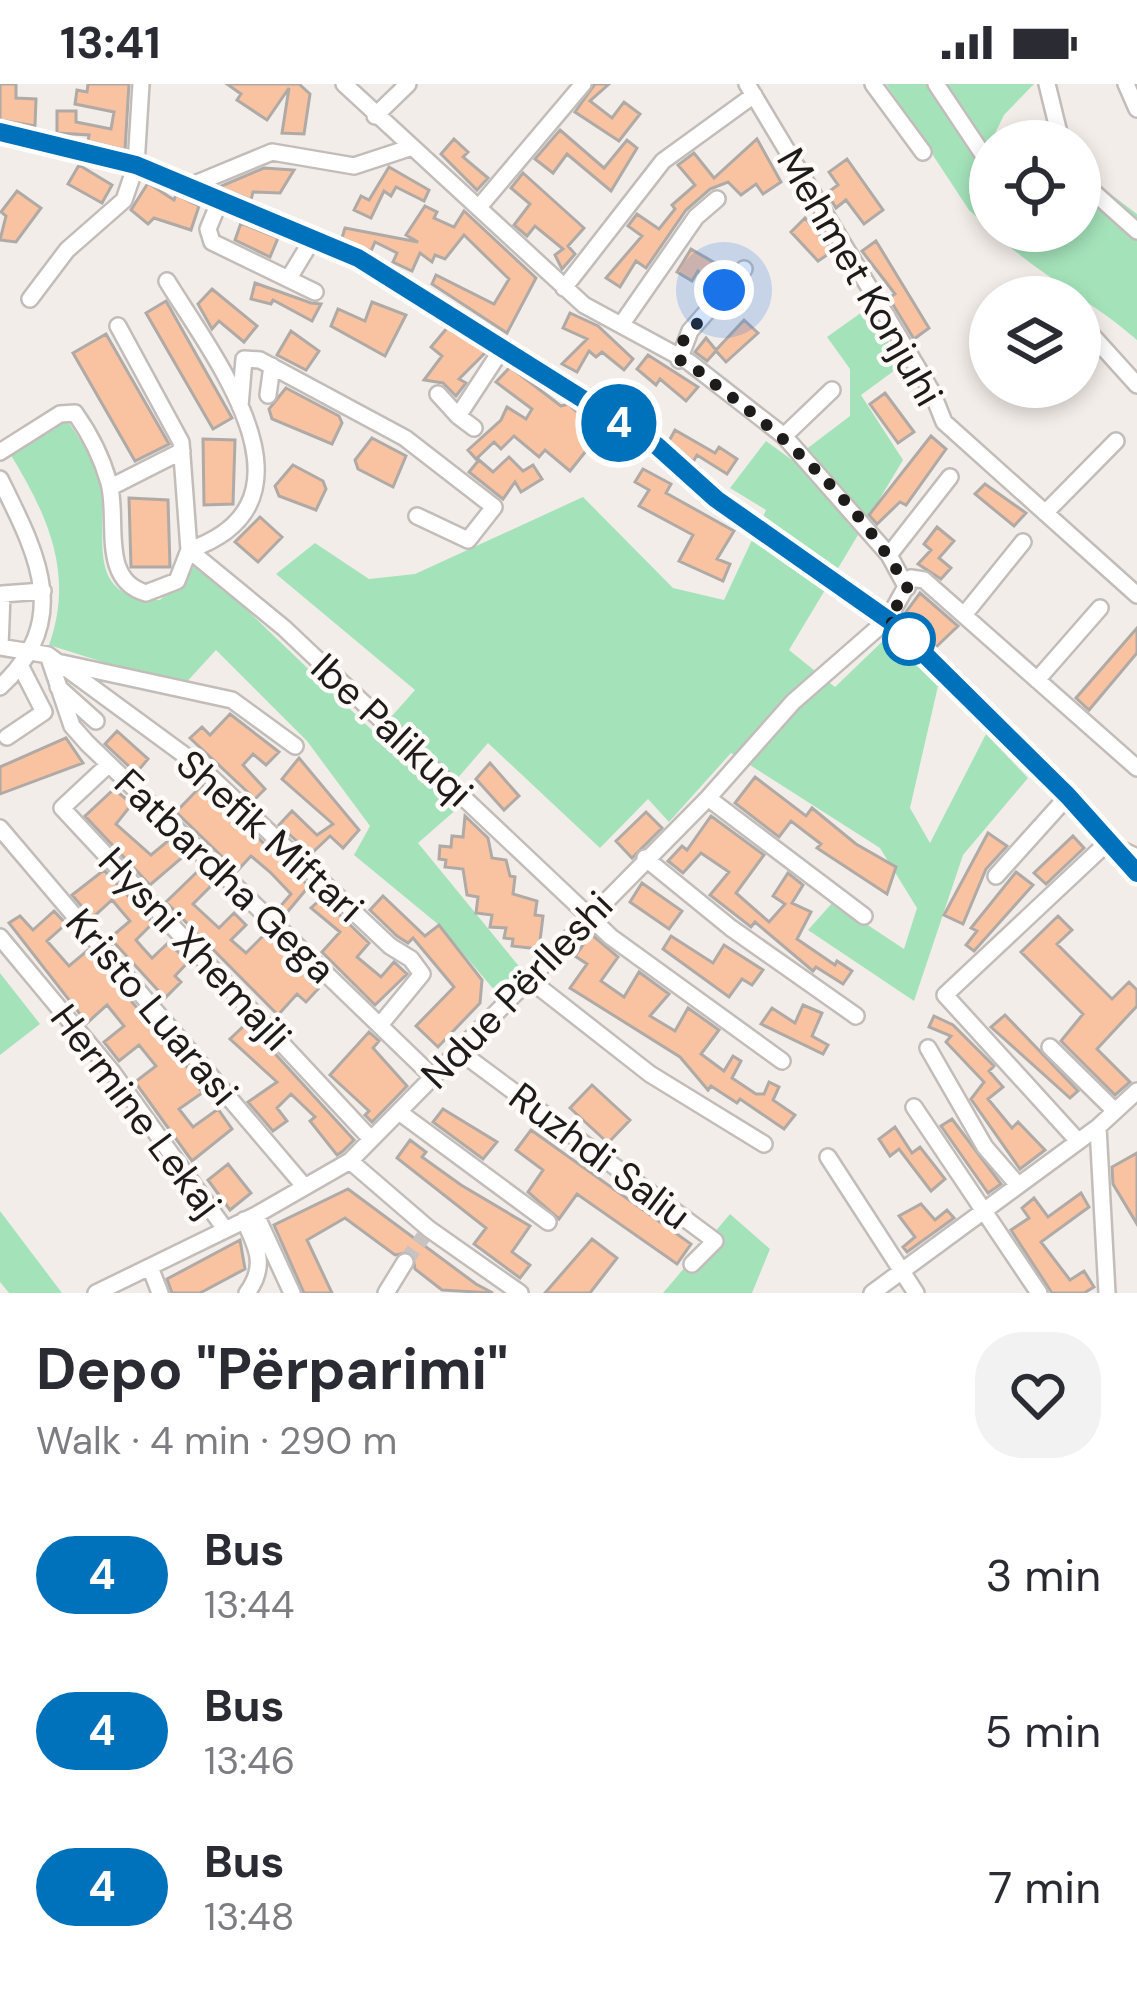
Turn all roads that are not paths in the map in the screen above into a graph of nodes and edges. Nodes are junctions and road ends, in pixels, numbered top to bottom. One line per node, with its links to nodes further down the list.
1 (141, 84): 17 (street)
2 (344, 84): 11 (street)
3 (408, 84): 11 (street)
4 (583, 84): 22 (street)
5 (873, 84): 16 (street)
6 (936, 84): 14 (street)
7 (1047, 84): 12 (street)
8 (1126, 84): 10 (street)
9 (750, 89): 28 (street, Mehmet Konjuhi); 51 (street, Mehmet Konjuhi)
10 (1137, 109)
11 (375, 116): 15 (street)
12 (1056, 120)
13 (0, 132): 17 (street)
14 (969, 134)
15 (409, 148): 18 (street); 22 (street)
16 (923, 152)
17 (136, 165): 18 (street); 30 (street)
18 (184, 188): 21 (street)
19 (717, 199): 31 (street)
20 (1101, 199): 23 (street)
21 (220, 200): 24 (street); 26 (street)
22 (479, 207): 28 (street)
23 (1137, 231)
24 (313, 240): 26 (street); 34 (street)
25 (744, 268): 35 (street)
26 (289, 278): 29 (street)
27 (166, 281): 41 (street)
28 (564, 288): 31 (street)
29 (315, 292)
30 (30, 298)
31 (621, 325): 35 (street)
32 (118, 326): 46 (street)
33 (1101, 345): 37 (street)
34 (500, 352): 42 (street); 61 (street)
35 (679, 360): 44 (street)
36 (272, 366): 40 (street); 41 (street); 52 (street)
37 (1137, 385)
38 (832, 390): 44 (street)
39 (438, 394): 42 (street)
40 (268, 395)
41 (240, 406): 54 (street)
42 (458, 416): 43 (street)
43 (474, 428)
44 (784, 436): 55 (street)
45 (1116, 441): 51 (street)
46 (182, 451): 50 (street); 54 (street)
47 (0, 452): 50 (street)
48 (950, 477): 55 (street)
49 (0, 479): 57 (street)
50 (111, 487): 54 (street)
51 (1046, 512): 58 (street, Mehmet Konjuhi)
52 (417, 516)
53 (1023, 542): 60 (street)
54 (189, 550): 81 (street, Ibe Palikuqi)
55 (889, 555): 56 (street)
56 (908, 589): 60 (street); 61 (street, Ndue Përlleshi)
57 (44, 591): 62 (street); 63 (street)
58 (1137, 596)
59 (1100, 608): 65 (street)
60 (964, 615): 65 (street)
61 (888, 619): 73 (street); 74 (street, Ndue Përlleshi)
62 (0, 647): 63 (street)
63 (46, 655): 64 (street); 67 (street, Fatbardha Gega); 70 (street, Shefik Miftari); 86 (street, Shefik Miftari)
64 (21, 667): 66 (street); 69 (street)
65 (1037, 680): 72 (street)
66 (0, 687)
67 (58, 687): 68 (street); 71 (street, Fatbardha Gega)
68 (96, 721)
69 (7, 737)
70 (295, 746)
71 (108, 765): 86 (street, Fatbardha Gega); 97 (street, Hysni Xhemajli)
72 (1137, 768)
73 (1068, 796): 76 (street); 80 (street)
74 (708, 798): 78 (street, Ndue Përlleshi); 82 (street)
75 (0, 828): 103 (street, Kristo Luarasi)
76 (1107, 844): 77 (street); 79 (street); 98 (street)
77 (1137, 857)
78 (645, 858): 81 (street, Ndue Përlleshi); 85 (street)
79 (1137, 873)
80 (996, 876)
81 (591, 915): 84 (street, Ndue Përlleshi); 90 (street, Ibe Palikuqi)
82 (864, 916)
83 (0, 938): 107 (street, Hermine Lekaj)
84 (530, 980): 89 (street, Ndue Përlleshi); 99 (street)
85 (856, 1016)
86 (380, 1025): 91 (street, Fatbardha Gega)
87 (1050, 1047): 94 (street)
88 (928, 1048): 102 (street)
89 (459, 1051): 91 (street, Ndue Përlleshi); 109 (street, Ruzhdi Saliu)
90 (782, 1061)
91 (433, 1077): 95 (street, Ndue Përlleshi)
92 (1137, 1091): 94 (street)
93 (914, 1107): 104 (street)
94 (1115, 1111): 96 (street)
95 (399, 1112): 97 (street, Ndue Përlleshi); 106 (street)
96 (1098, 1127): 98 (street); 113 (street)
97 (370, 1138): 101 (street, Ndue Përlleshi)
98 (1078, 1142): 102 (street)
99 (764, 1144)
100 (828, 1157): 111 (street)
101 (350, 1161): 103 (street, Ndue Përlleshi); 118 (street)
102 (1018, 1185): 104 (street)
103 (304, 1186): 105 (street, Ndue Përlleshi)
104 (984, 1209): 111 (street); 121 (street)
105 (250, 1217): 107 (street, Ndue Përlleshi); 115 (street); 116 (street)
106 (548, 1222)
107 (225, 1228): 110 (street, Ndue Përlleshi)
108 (405, 1262): 117 (street)
109 (692, 1264)
110 (149, 1267): 112 (street, Ndue Përlleshi); 114 (street)
111 (900, 1271): 119 (street); 120 (street)
112 (104, 1291)
113 (1102, 1292)
114 (160, 1293)
115 (247, 1293)
116 (292, 1293)
117 (386, 1293)
118 (520, 1293)
119 (872, 1293)
120 (916, 1293)
121 (1039, 1293)

